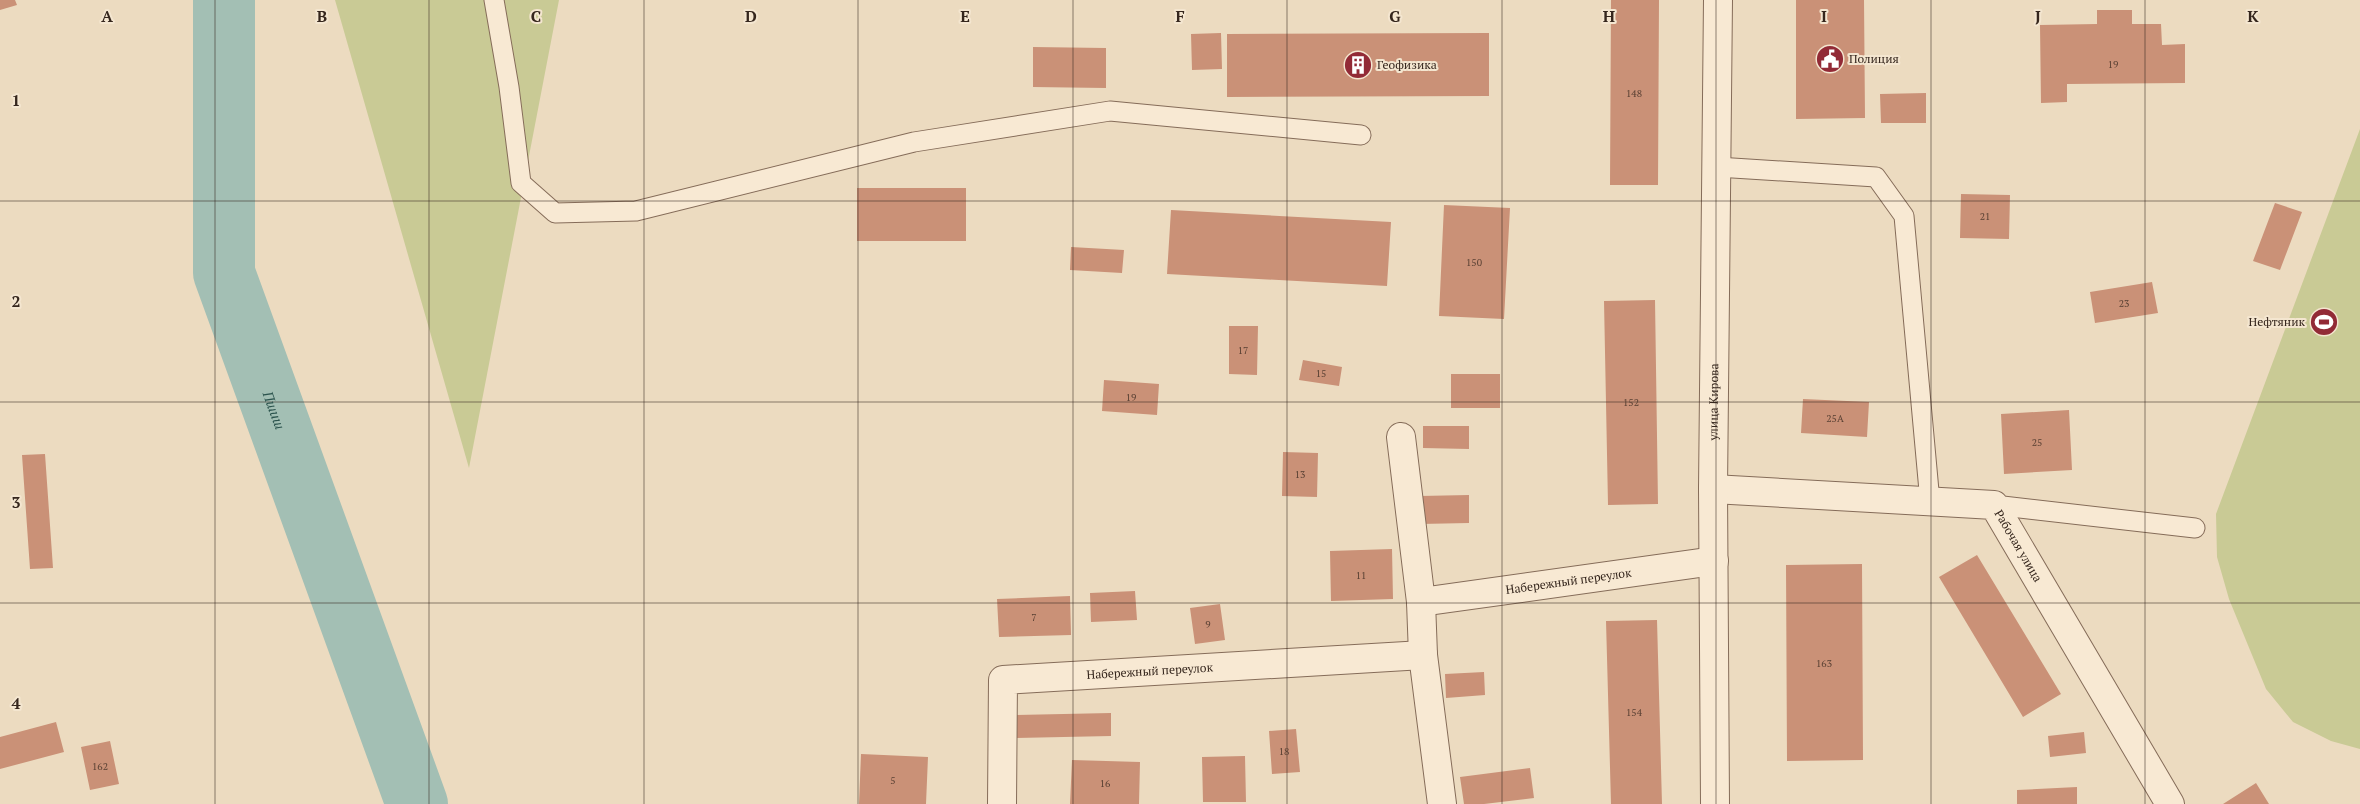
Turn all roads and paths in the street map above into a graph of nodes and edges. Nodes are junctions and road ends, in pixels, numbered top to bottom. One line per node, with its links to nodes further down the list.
1 (494, 0): 3 (lane)
2 (1718, 0): 4 (street, улица Кирова)
3 (1361, 135)
4 (1717, 167): 6 (street, улица Кирова); 7 (lane)
5 (1400, 437): 11 (street)
6 (1713, 489): 7 (street, Рабочая улица); 10 (street, улица Кирова)
7 (1930, 502): 8 (street, Рабочая улица)
8 (1994, 505): 9 (lane); 16 (street, Рабочая улица)
9 (2195, 528)
10 (1714, 561): 11 (street, Набережный переулок); 15 (street, улица Кирова)
11 (1421, 602): 12 (street)
12 (1423, 655): 13 (street, Набережный переулок); 14 (street)
13 (1002, 804)
14 (1442, 804)
15 (1715, 804)
16 (2170, 804)

